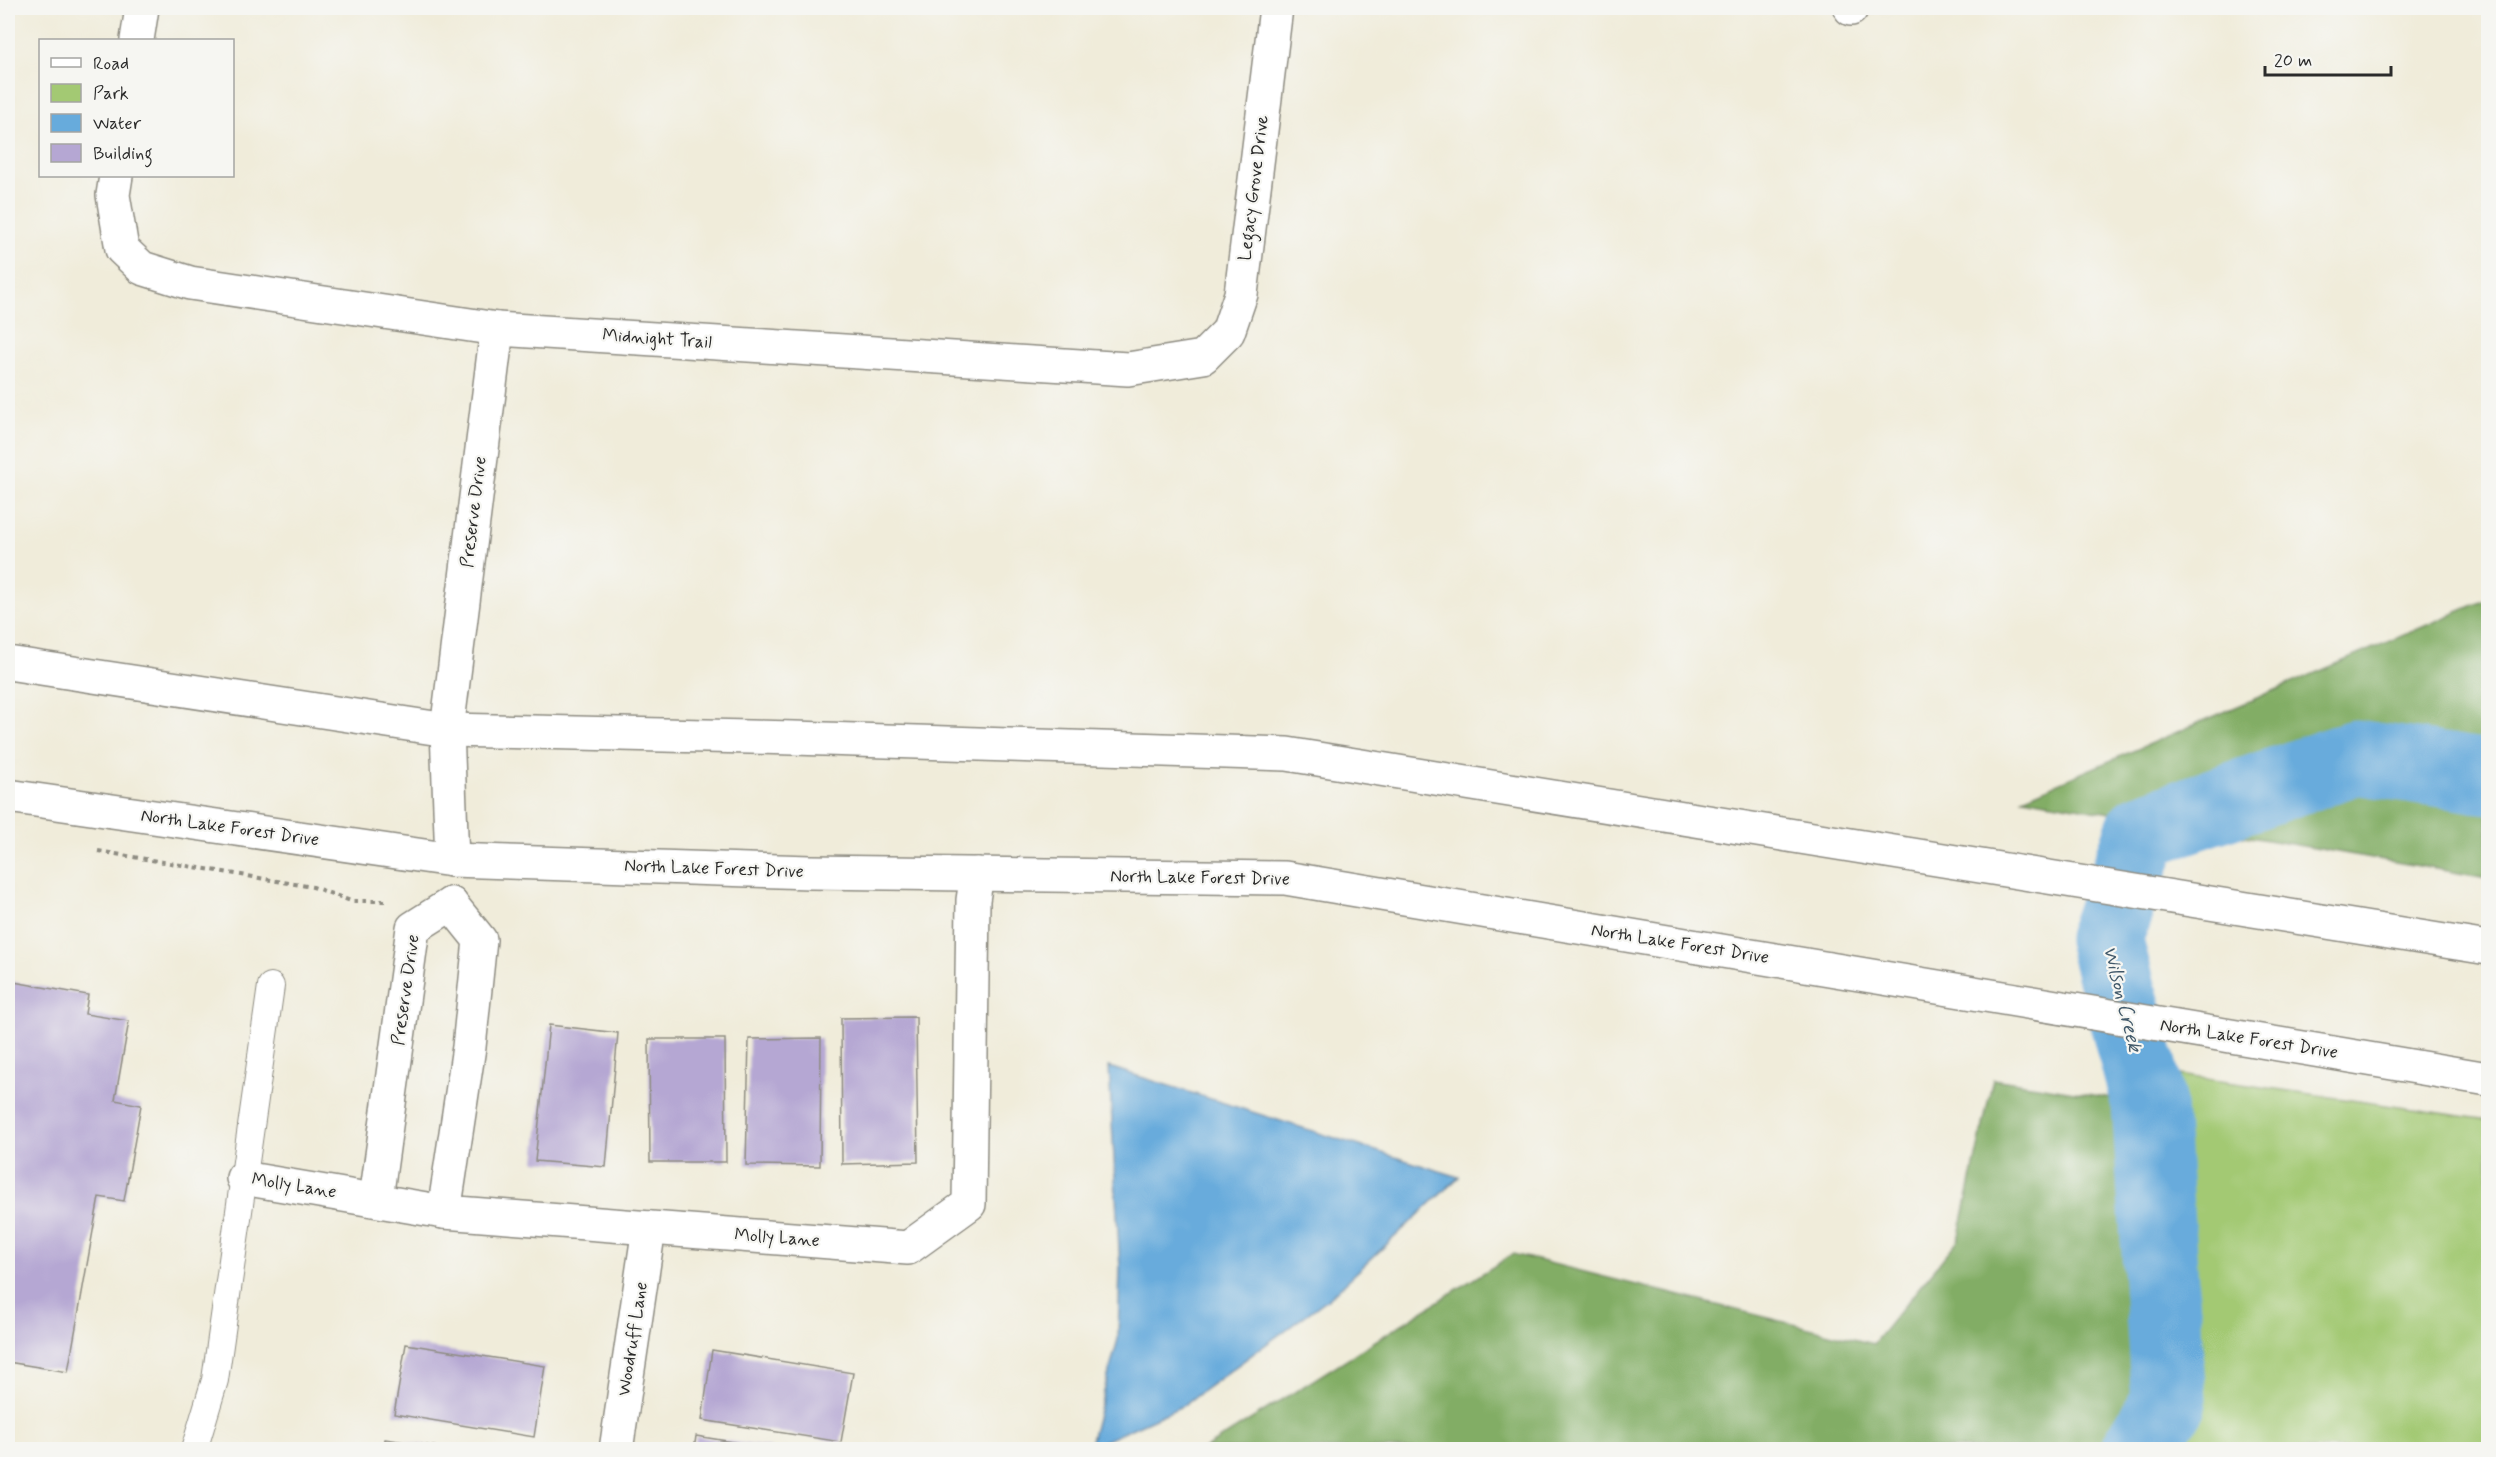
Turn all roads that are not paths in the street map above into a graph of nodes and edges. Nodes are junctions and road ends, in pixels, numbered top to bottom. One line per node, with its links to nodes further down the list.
1 (142, 8): 3 (main road)
2 (1276, 8): 6 (main road, Legacy Grove Drive)
3 (137, 39)
4 (116, 177): 5 (main road, Midnight Trail)
5 (497, 329): 6 (main road, Midnight Trail); 8 (main road, Preserve Drive)
6 (1203, 357)
7 (8, 663): 8 (main road)
8 (447, 730): 10 (main road, Preserve Drive); 13 (main road)
9 (8, 796): 10 (main road, North Lake Forest Drive)
10 (452, 860): 11 (main road, North Lake Forest Drive); 12 (main road, Preserve Drive)
11 (977, 874): 15 (main road, North Lake Forest Drive); 19 (main road, Molly Lane)
12 (451, 904): 17 (main road, Preserve Drive); 18 (main road)
13 (2488, 948)
14 (271, 986): 16 (lane)
15 (2488, 1079)
16 (243, 1178): 17 (main road, Molly Lane); 20 (lane)
17 (376, 1199): 18 (main road, Molly Lane)
18 (444, 1212): 19 (main road, Molly Lane)
19 (649, 1228): 21 (main road, Woodruff Lane)
20 (194, 1449)
21 (616, 1449)

